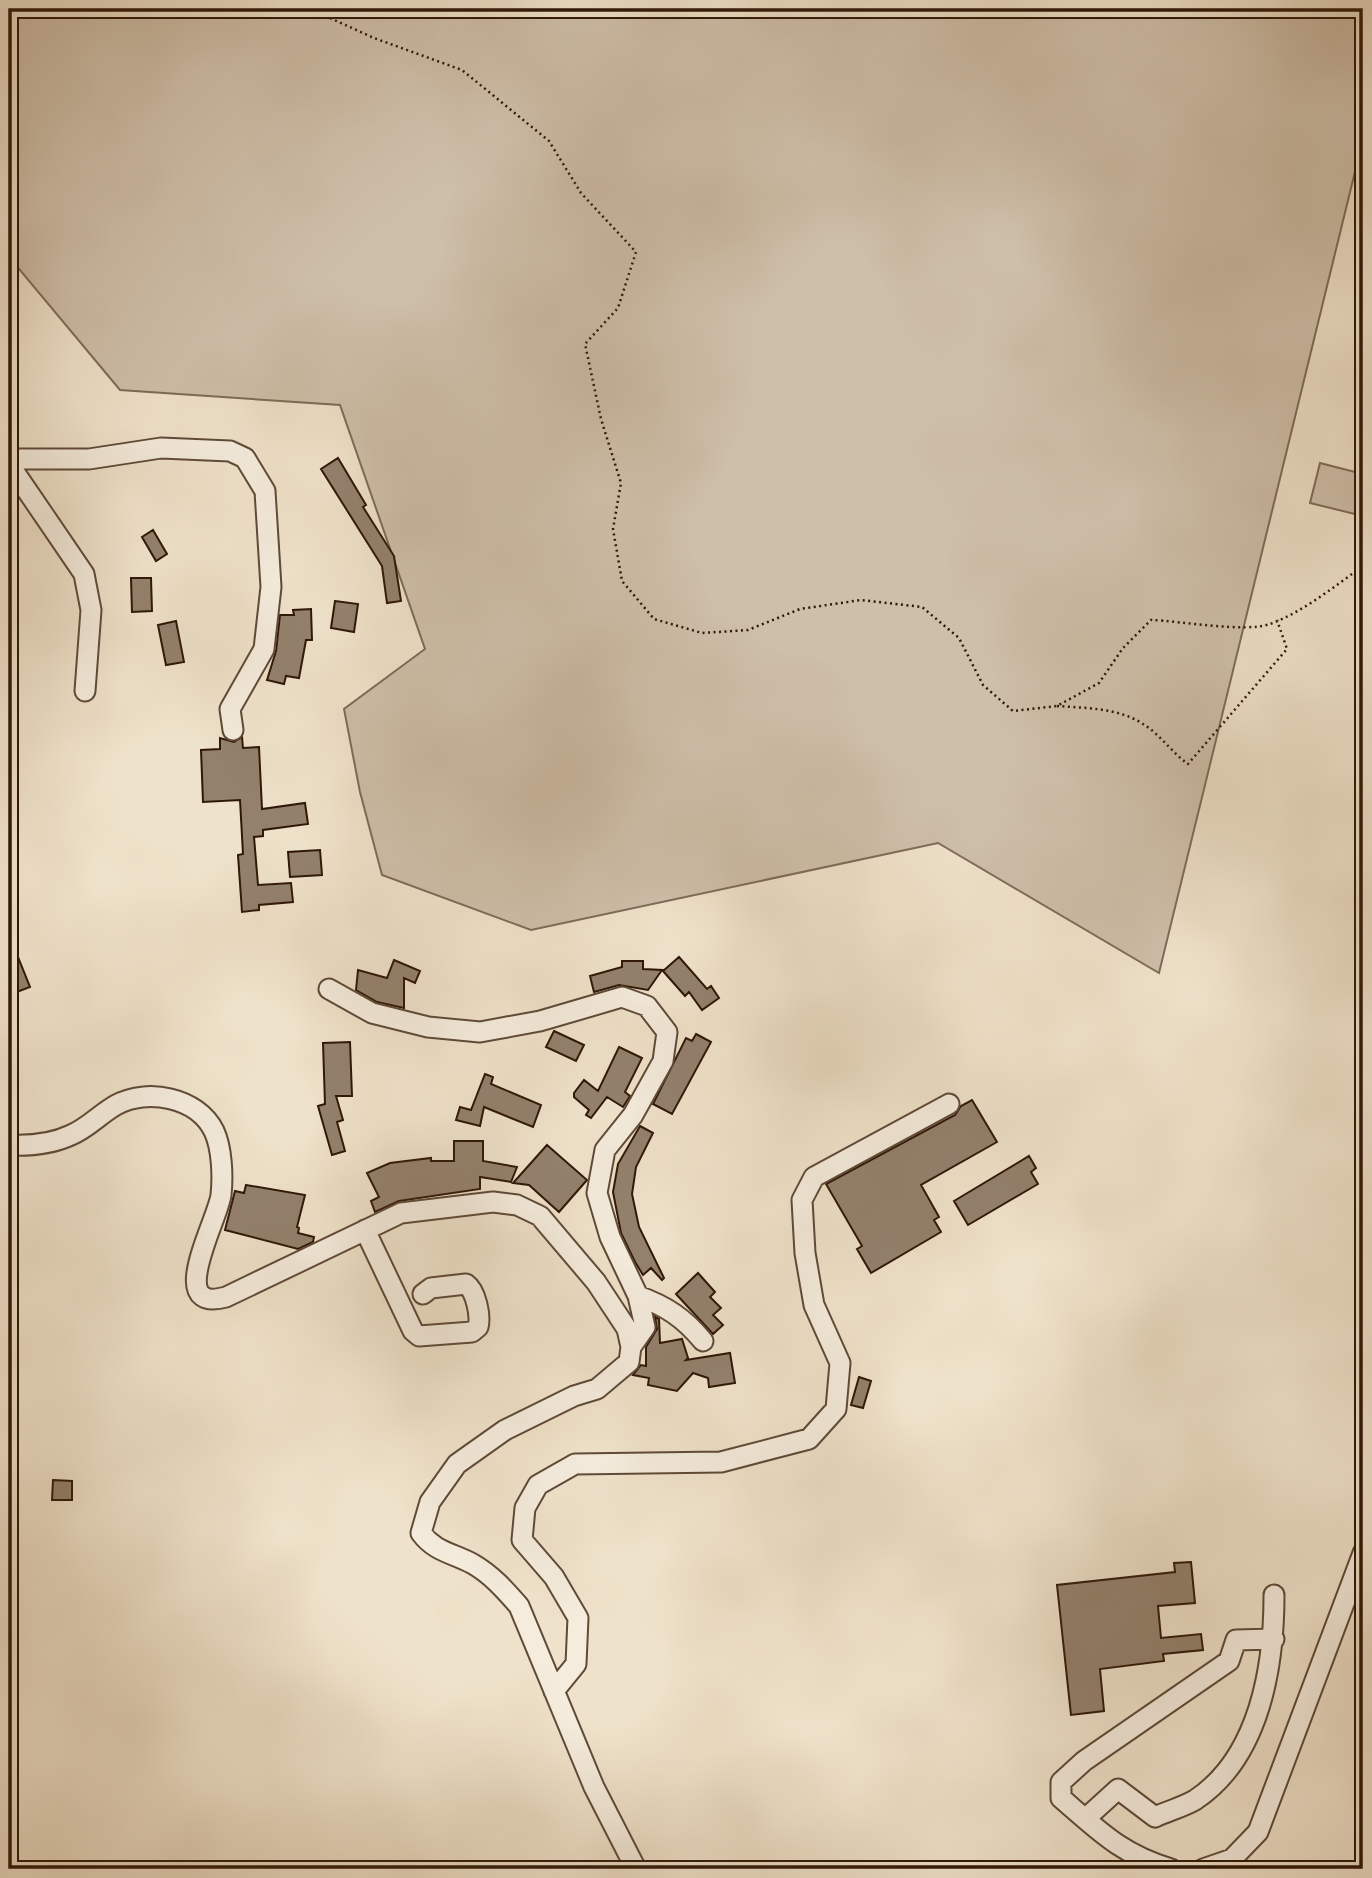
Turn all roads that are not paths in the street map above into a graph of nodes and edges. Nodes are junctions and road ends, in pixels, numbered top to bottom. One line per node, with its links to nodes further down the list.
1 (9, 459): 4 (street)
2 (9, 464): 3 (street)
3 (85, 691)
4 (233, 730)
5 (329, 989): 10 (street)
6 (949, 1104): 16 (street)
7 (9, 1146): 8 (street)
8 (365, 1230): 9 (street); 12 (street)
9 (423, 1294)
10 (638, 1296): 11 (street); 12 (street)
11 (704, 1341)
12 (631, 1348): 16 (street)
13 (1363, 1553): 20 (street)
14 (1274, 1595): 15 (street)
15 (1274, 1639): 17 (street); 17 (street)
16 (554, 1691): 18 (street)
17 (1085, 1819): 19 (street)
18 (636, 1869)
19 (1171, 1869)
20 (1203, 1869)

